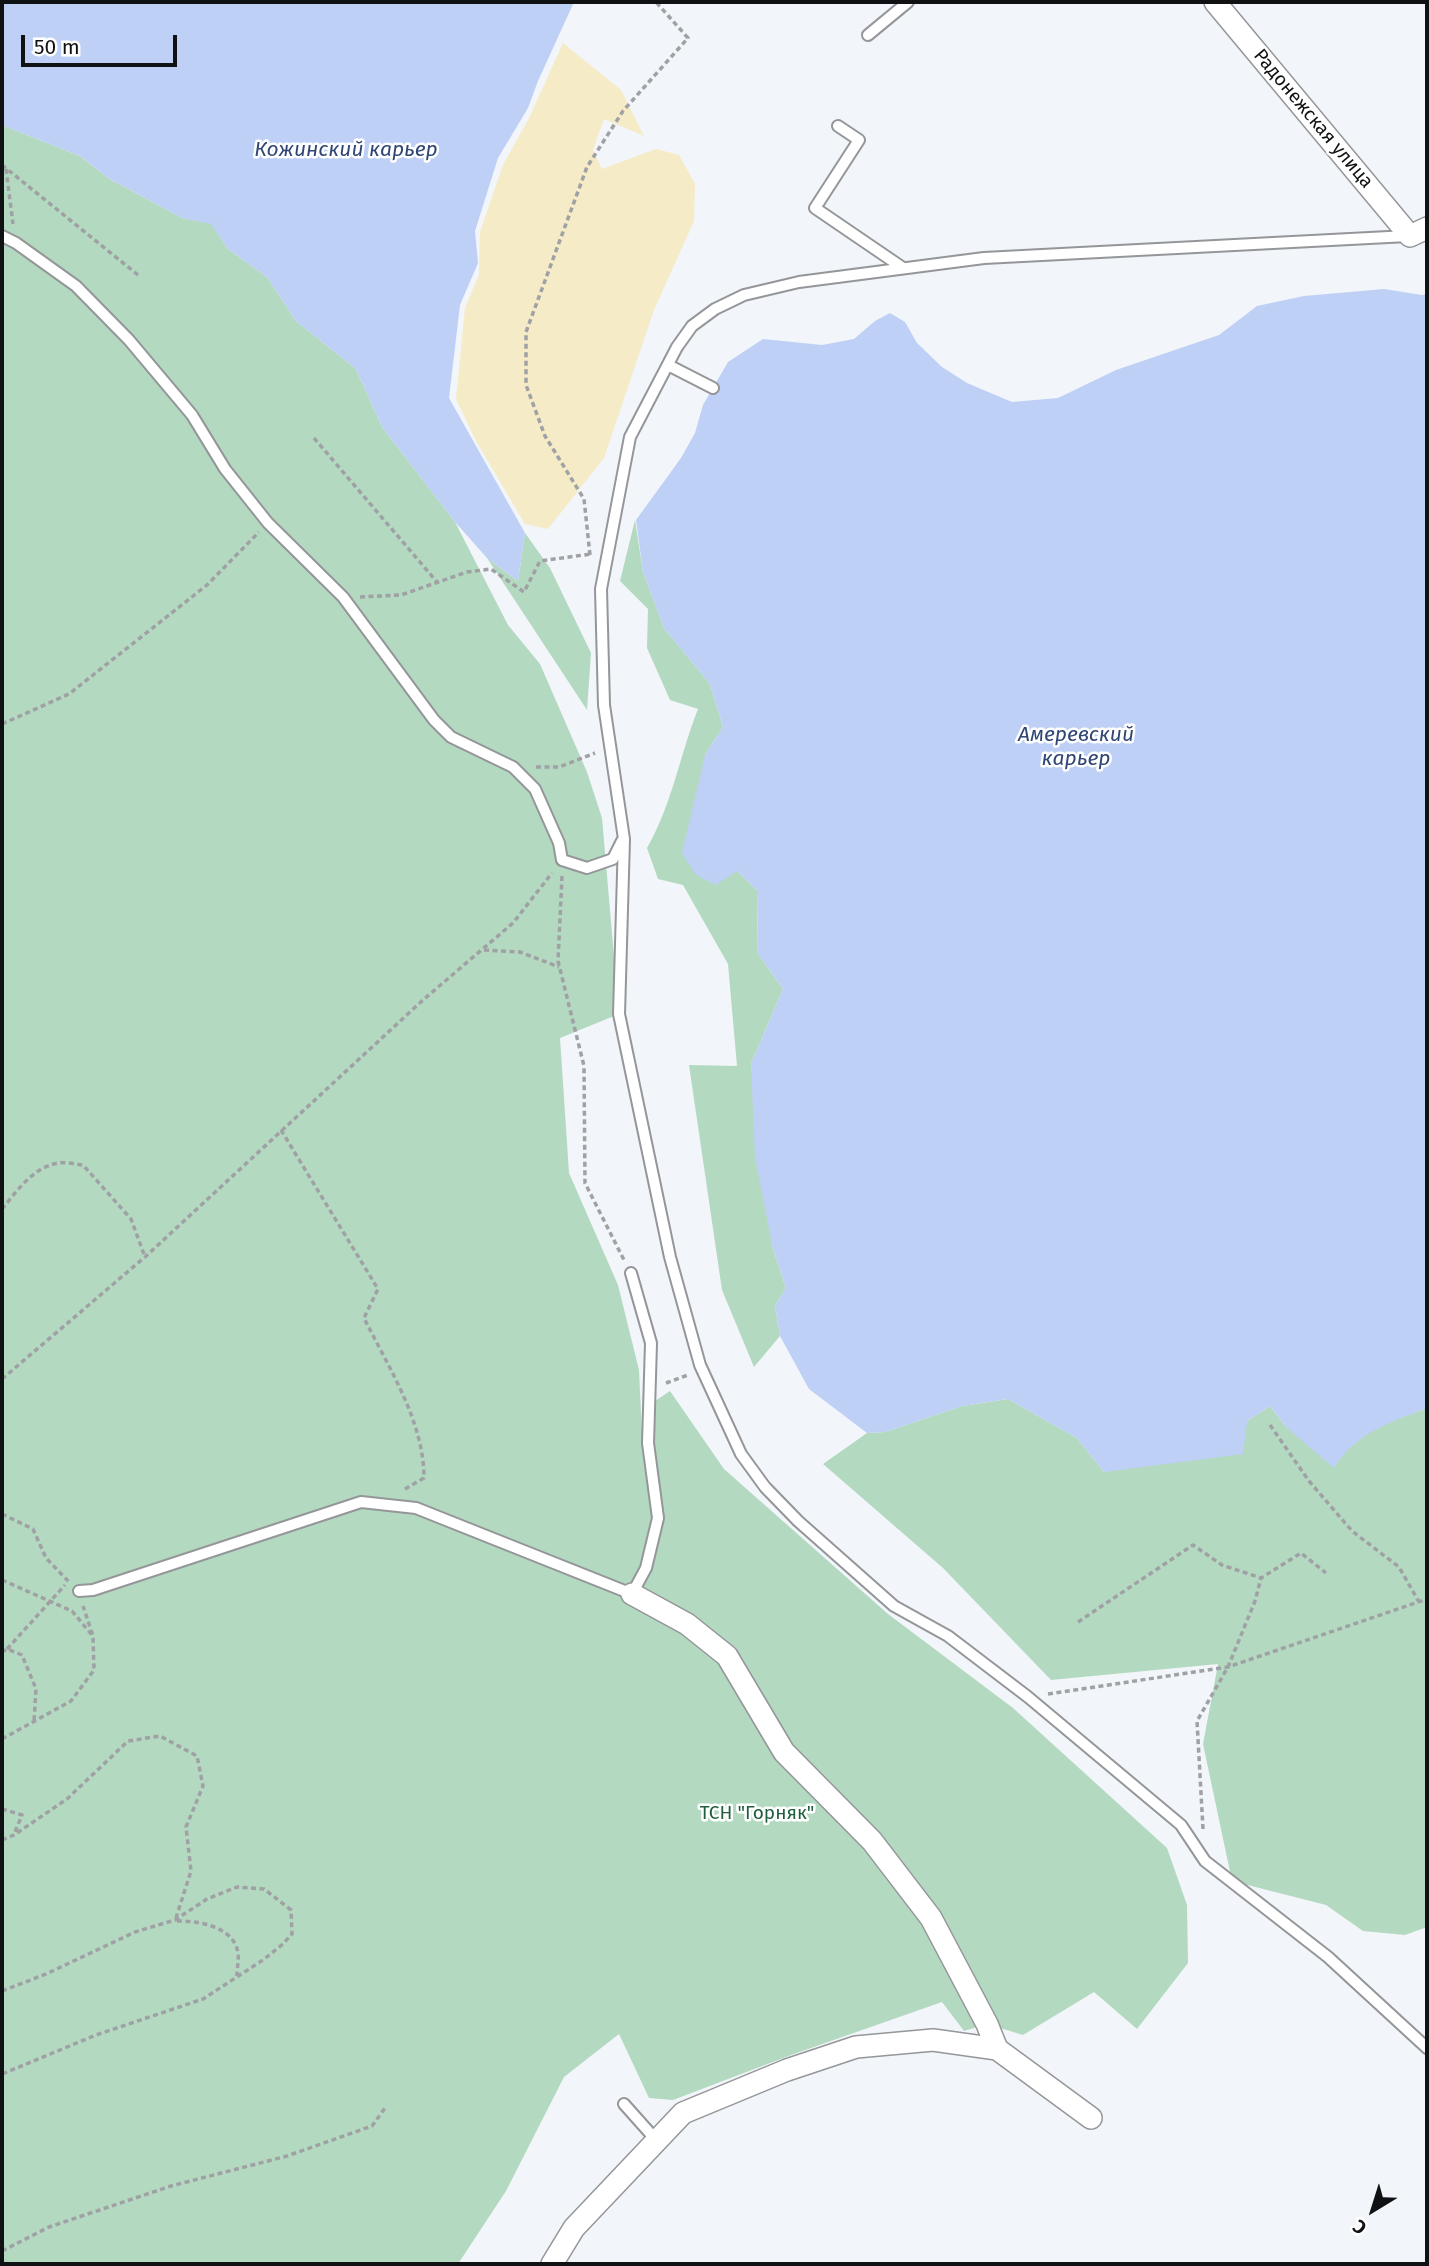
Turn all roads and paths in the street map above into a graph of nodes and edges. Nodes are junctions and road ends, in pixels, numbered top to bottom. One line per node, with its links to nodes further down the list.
1 (656, 2): 17 (path)
2 (908, 2): 4 (lane)
3 (1215, 2): 7 (street, Радонежская улица)
4 (868, 35)
5 (838, 126): 10 (lane)
6 (4, 166): 9 (path); 11 (path)
7 (1419, 232): 10 (lane)
8 (2, 236): 9 (lane)
9 (16, 243): 15 (lane)
10 (903, 268): 12 (lane)
11 (138, 275)
12 (668, 365): 13 (lane); 16 (lane)
13 (713, 388)
14 (314, 438): 18 (path)
15 (268, 523): 19 (lane); 20 (path)
16 (607, 552): 17 (path); 21 (lane)
17 (590, 555): 18 (path)
18 (437, 582): 19 (path)
19 (344, 597): 22 (lane)
20 (2, 723)
21 (610, 747): 22 (path); 23 (lane)
22 (513, 767): 24 (lane)
23 (624, 839): 24 (lane); 51 (lane)
24 (562, 860): 25 (path); 26 (path)
25 (482, 950): 26 (path); 27 (path)
26 (559, 967): 30 (path)
27 (281, 1130): 29 (path); 35 (path)
28 (2, 1209): 29 (path)
29 (145, 1257): 32 (path)
30 (631, 1273): 42 (lane)
31 (692, 1374): 33 (path)
32 (2, 1380)
33 (664, 1384)
34 (1270, 1424): 45 (path)
35 (376, 1504): 41 (lane); 42 (lane)
36 (2, 1514): 40 (path)
37 (1326, 1573): 38 (path)
38 (1261, 1578): 46 (path); 50 (path)
39 (2, 1580): 44 (path)
40 (68, 1581): 41 (path); 44 (path)
41 (79, 1591): 47 (path)
42 (632, 1594): 62 (street)
43 (1427, 1599): 45 (path)
44 (50, 1602): 47 (path); 48 (path)
45 (1419, 1602): 50 (path)
46 (1078, 1622)
47 (93, 1636): 52 (path)
48 (7, 1649): 49 (path); 52 (path)
49 (2, 1651)
50 (1228, 1667): 51 (path); 57 (path)
51 (1028, 1696): 57 (lane)
52 (34, 1722): 53 (path)
53 (2, 1739)
54 (2, 1809): 55 (path)
55 (14, 1835): 56 (path); 58 (path)
56 (2, 1840)
57 (1205, 1861): 61 (lane)
58 (175, 1920): 59 (path); 59 (path); 60 (path)
59 (237, 1977): 63 (path)
60 (2, 1991)
61 (1427, 2048)
62 (997, 2049): 66 (street); 67 (street)
63 (2, 2074)
64 (624, 2104): 67 (lane)
65 (385, 2108): 68 (path)
66 (1091, 2118)
67 (657, 2141): 71 (street)
68 (2, 2251)
69 (2, 2263): 70 (path)
70 (7, 2264)
71 (552, 2264)

